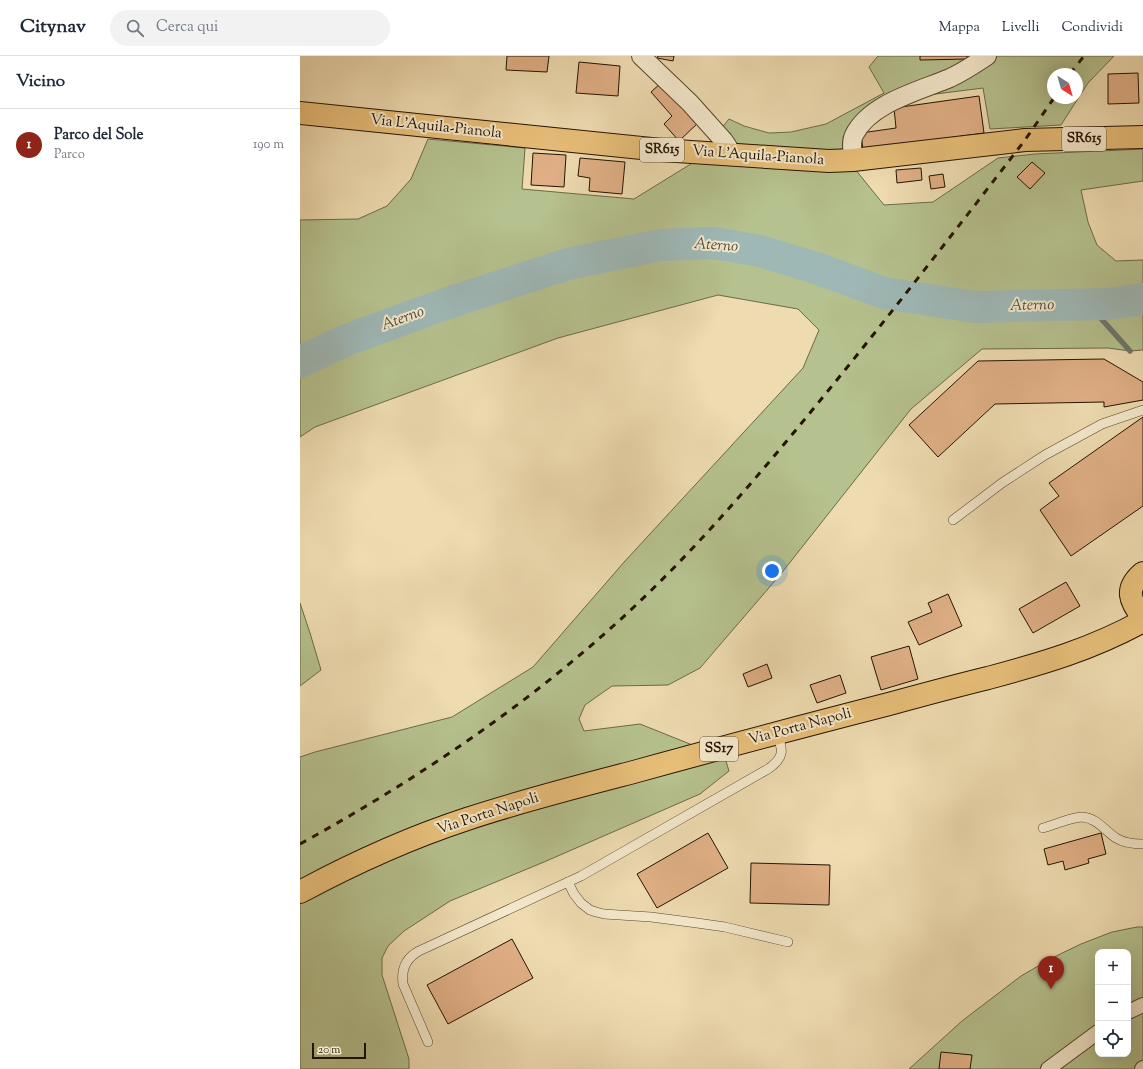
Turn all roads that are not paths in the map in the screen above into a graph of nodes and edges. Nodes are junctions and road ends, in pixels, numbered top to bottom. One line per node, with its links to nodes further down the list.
1 (641, 56): 5 (street)
2 (987, 56): 6 (street)
3 (300, 113): 5 (main road, Via L'Aquila-Pianola / SR615)
4 (1143, 137): 6 (main road, Via L'Aquila-Pianola / SR615)
5 (730, 155): 6 (main road, Via L'Aquila-Pianola / SR615)
6 (853, 160)
7 (1143, 410): 8 (lane)
8 (953, 520)
9 (1143, 573): 10 (main road)
10 (1143, 618)
11 (1143, 621): 12 (main road, Via Porta Napoli / SS17)
12 (777, 733): 15 (lane); 16 (main road, Via Porta Napoli / SS17)
13 (1043, 828): 14 (lane)
14 (1143, 844)
15 (568, 882): 17 (lane); 21 (lane)
16 (300, 892)
17 (788, 942)
18 (1143, 1005): 19 (street)
19 (1131, 1011)
20 (1095, 1034): 22 (street)
21 (428, 1042)
22 (1048, 1069)

